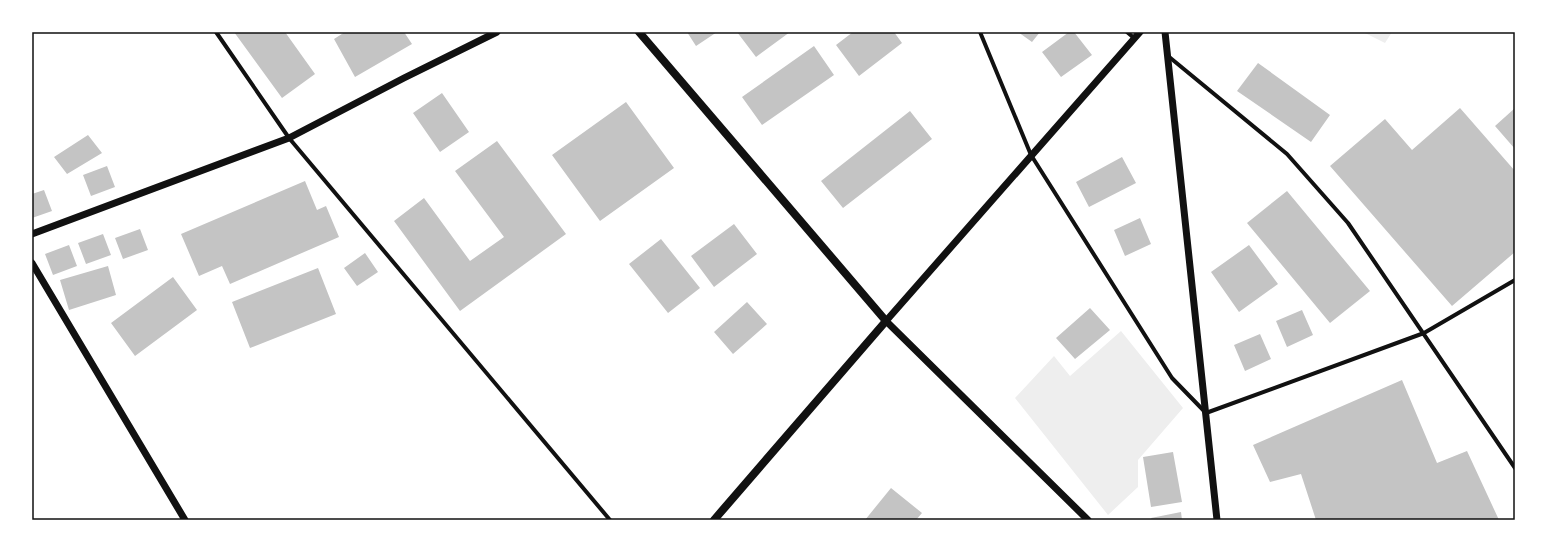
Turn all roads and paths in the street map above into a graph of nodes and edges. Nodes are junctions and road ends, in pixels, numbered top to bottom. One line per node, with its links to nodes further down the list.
1 (216, 32): 9 (street)
2 (497, 32): 9 (street)
3 (639, 32): 14 (main road)
4 (980, 32): 10 (street)
5 (1127, 32): 7 (street)
6 (1165, 32): 8 (street)
7 (1137, 35): 10 (street)
8 (1168, 56): 15 (street); 16 (street)
9 (289, 138): 11 (street); 19 (street)
10 (1031, 155): 14 (street); 16 (street)
11 (32, 234)
12 (32, 264): 18 (street)
13 (1515, 280): 15 (street)
14 (886, 321): 20 (main road); 21 (street)
15 (1424, 333): 16 (street); 17 (street)
16 (1206, 413): 22 (street)
17 (1515, 468)
18 (185, 520)
19 (610, 520)
20 (714, 520)
21 (1088, 520)
22 (1217, 520)

